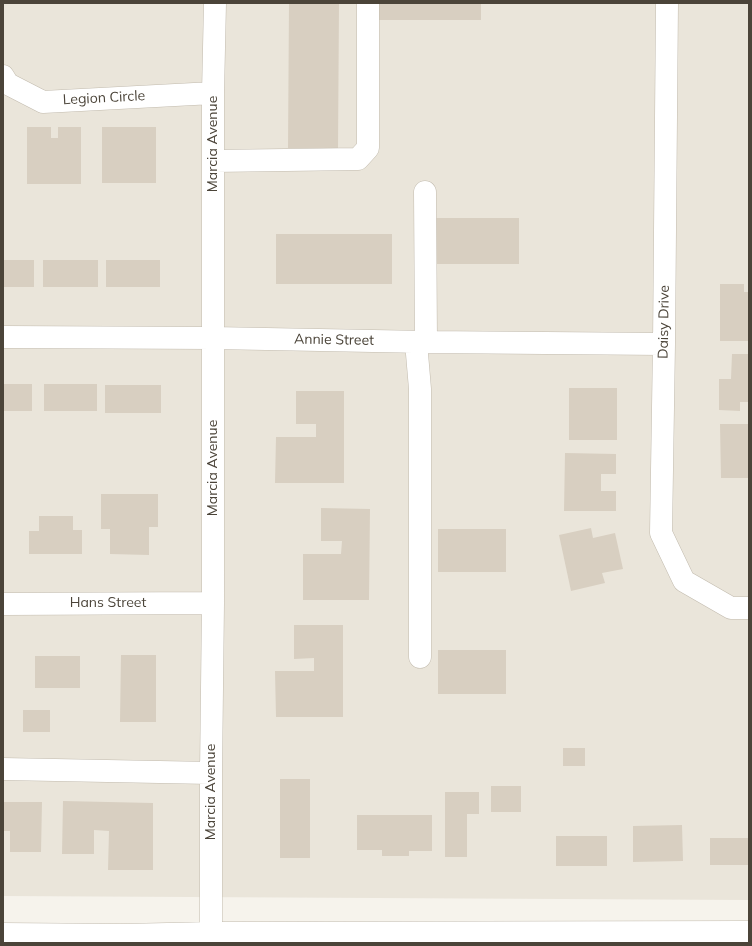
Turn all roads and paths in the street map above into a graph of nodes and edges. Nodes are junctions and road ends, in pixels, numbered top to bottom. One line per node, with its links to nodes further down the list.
1 (215, 3): 5 (street, Marcia Avenue)
2 (368, 3): 6 (street)
3 (668, 3): 11 (street, Daisy Drive)
4 (3, 76): 5 (street, Legion Circle)
5 (213, 93): 6 (street, Marcia Avenue)
6 (213, 161): 9 (street, Marcia Avenue)
7 (425, 192): 10 (street)
8 (3, 337): 9 (street, Annie Street)
9 (213, 338): 10 (street, Annie Street); 12 (street, Marcia Avenue)
10 (421, 342): 11 (street, Annie Street); 15 (street)
11 (664, 344): 14 (street, Daisy Drive)
12 (213, 603): 13 (street, Hans Street); 17 (street, Marcia Avenue)
13 (3, 604)
14 (740, 608)
15 (420, 658)
16 (3, 770): 17 (street)
17 (211, 773): 19 (street, Marcia Avenue)
18 (749, 932): 19 (street)
19 (211, 933): 21 (street)
20 (3, 934): 21 (street)
21 (124, 939)

